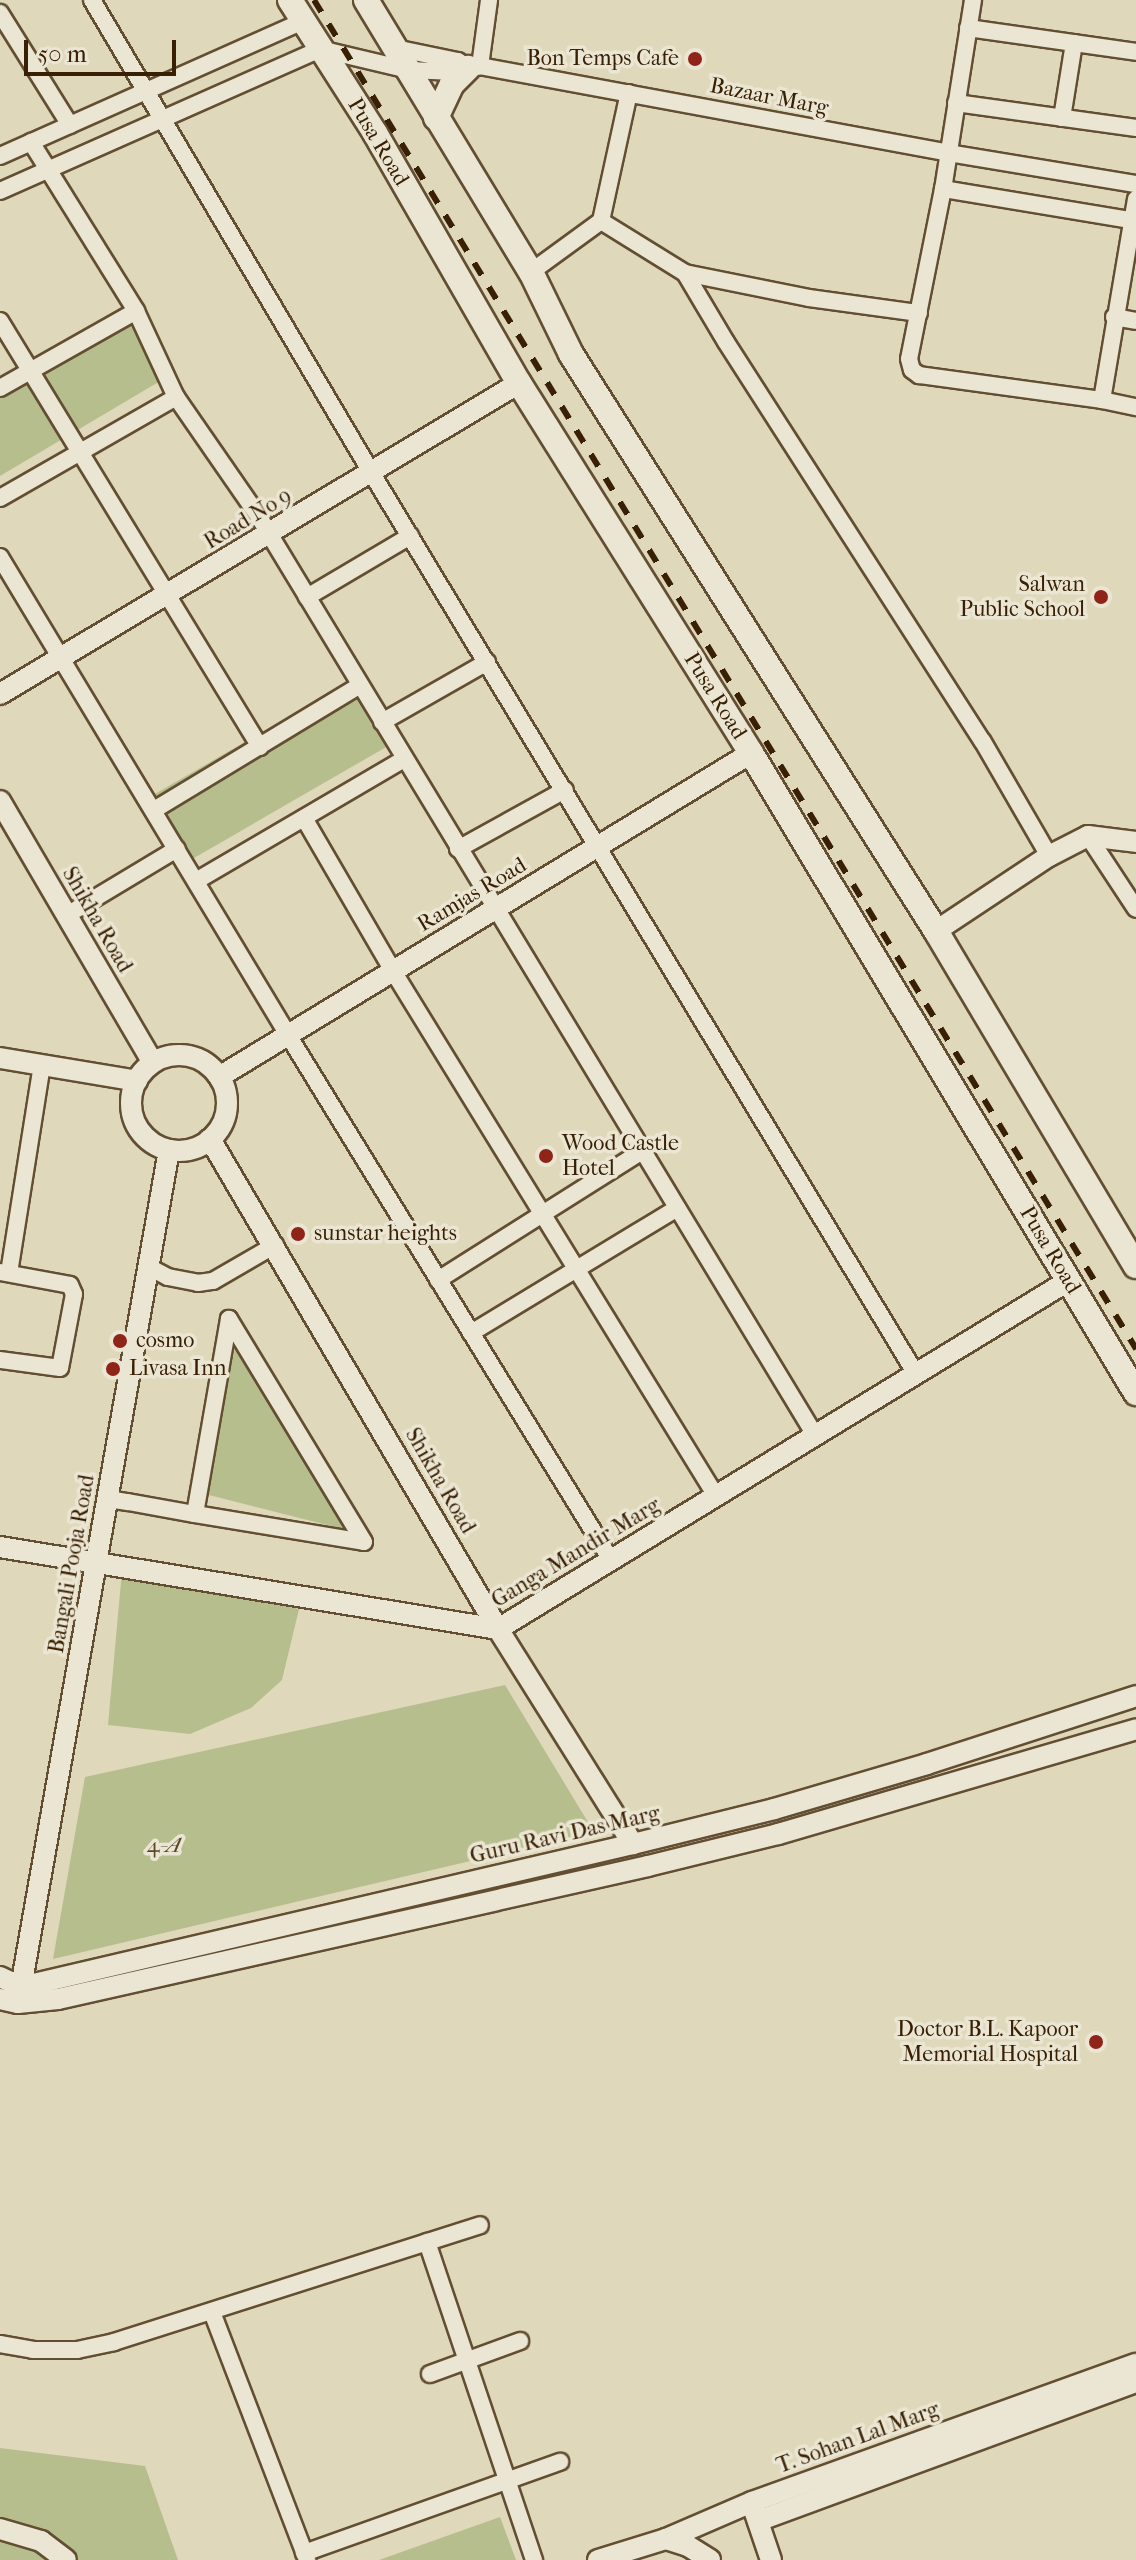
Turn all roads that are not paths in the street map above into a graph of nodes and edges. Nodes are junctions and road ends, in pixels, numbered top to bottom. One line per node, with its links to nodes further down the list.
1 (92, 0): 14 (street)
2 (366, 0): 9 (main road)
3 (489, 0): 12 (street)
4 (973, 0): 7 (street)
5 (296, 10): 10 (main road, Pusa Road); 14 (street)
6 (0, 13): 20 (street)
7 (968, 28): 8 (street); 16 (street)
8 (1074, 43): 11 (street); 18 (street)
9 (395, 48): 12 (street, Bazaar Marg); 13 (main road)
10 (320, 49): 13 (street); 19 (street); 40 (main road, Pusa Road)
11 (1136, 52)
12 (474, 67): 13 (street); 15 (street, Bazaar Marg); 17 (main road)
13 (409, 70): 17 (main road)
14 (147, 90): 19 (street); 20 (street)
15 (629, 93): 23 (street, Bazaar Marg); 31 (street)
16 (956, 103): 18 (street); 23 (street)
17 (436, 118): 32 (main road)
18 (1062, 118): 21 (street)
19 (163, 119): 25 (street); 46 (street)
20 (70, 125): 22 (street)
21 (1136, 128)
22 (31, 142): 24 (street); 25 (street)
23 (948, 153): 26 (street, Bazaar Marg); 27 (street)
24 (0, 156)
25 (48, 170): 28 (street); 34 (street)
26 (1136, 184)
27 (943, 189): 30 (street); 35 (street)
28 (0, 191)
29 (1136, 199): 30 (street)
30 (1130, 220): 36 (street)
31 (601, 221): 32 (street); 33 (street)
32 (531, 272): 75 (main road)
33 (685, 273): 35 (street); 70 (street)
34 (136, 311): 39 (street); 42 (street)
35 (919, 313): 43 (street)
36 (1114, 317): 38 (street); 43 (street)
37 (0, 321): 39 (street)
38 (1136, 321)
39 (30, 371): 41 (street); 45 (street)
40 (519, 383): 46 (street, Road No 9); 59 (main road, Pusa Road)
41 (0, 388)
42 (176, 397): 45 (street); 48 (street)
43 (1102, 400): 44 (street)
44 (1136, 407)
45 (79, 451): 47 (street); 51 (street)
46 (371, 472): 48 (street, Road No 9); 49 (street)
47 (0, 498)
48 (269, 533): 51 (street, Road No 9); 52 (street)
49 (410, 536): 52 (street); 54 (street)
50 (0, 557): 53 (street)
51 (167, 596): 53 (street, Road No 9); 58 (street)
52 (307, 597): 55 (street)
53 (62, 656): 56 (street, Road No 9); 63 (street)
54 (487, 662): 57 (street); 61 (street)
55 (360, 685): 57 (street); 58 (street)
56 (0, 694)
57 (382, 722): 60 (street)
58 (260, 747): 63 (street)
59 (751, 753): 67 (street, Ramjas Road); 94 (main road, Pusa Road)
60 (404, 759): 64 (street); 69 (street)
61 (565, 790): 67 (street); 69 (street)
62 (0, 801): 74 (street, Shikha Road)
63 (154, 810): 68 (street)
64 (304, 818): 71 (street); 76 (street)
65 (1088, 836): 66 (street); 70 (street); 73 (street)
66 (1136, 842)
67 (599, 846): 72 (street, Ramjas Road); 97 (street)
68 (177, 849): 71 (street); 74 (street)
69 (458, 849): 72 (street)
70 (1049, 856): 75 (street)
71 (196, 881): 77 (street)
72 (494, 909): 76 (street, Ramjas Road); 85 (street)
73 (1136, 909)
74 (67, 915): 79 (street, Shikha Road)
75 (936, 931): 89 (main road)
76 (393, 971): 77 (street, Ramjas Road); 87 (street)
77 (288, 1035): 81 (street, Ramjas Road); 93 (street)
78 (0, 1058): 80 (street)
79 (153, 1063): 81 (street); 82 (street)
80 (42, 1065): 82 (street); 92 (street)
81 (219, 1077): 83 (street)
82 (137, 1081): 84 (street)
83 (210, 1139): 84 (street); 88 (street, Shikha Road)
84 (169, 1150): 90 (street, Bangali Pooja Road)
85 (642, 1151): 86 (street); 87 (street)
86 (677, 1208): 91 (street); 99 (street)
87 (542, 1214): 91 (street); 93 (street)
88 (275, 1245): 90 (street); 106 (street, Shikha Road)
89 (1136, 1266)
90 (149, 1267): 101 (street, Bangali Pooja Road)
91 (576, 1269): 95 (street); 100 (street)
92 (4, 1272): 96 (street)
93 (438, 1280): 95 (street)
94 (1068, 1281): 97 (street, Ganga Mandir Marg); 98 (main road, Pusa Road)
95 (471, 1333): 104 (street)
96 (0, 1360)
97 (916, 1374): 99 (street, Ganga Mandir Marg)
98 (1136, 1393)
99 (815, 1435): 100 (street, Ganga Mandir Marg)
100 (716, 1496): 104 (street, Ganga Mandir Marg)
101 (108, 1499): 102 (street); 105 (street, Bangali Pooja Road)
102 (195, 1514): 102 (street)
103 (0, 1547): 105 (street, Ganga Mandir Marg)
104 (611, 1560): 106 (street, Ganga Mandir Marg)
105 (96, 1563): 106 (street, Ganga Mandir Marg); 111 (street, Bangali Pooja Road)
106 (498, 1629): 109 (street, Shikha Road)
107 (1136, 1696): 109 (street, Guru Ravi Das Marg)
108 (1136, 1729): 111 (street)
109 (633, 1844): 111 (street, Guru Ravi Das Marg)
110 (0, 1977): 111 (street)
111 (13, 1996)
112 (480, 2225): 113 (street)
113 (427, 2242): 114 (street); 117 (street)
114 (212, 2312): 116 (street); 126 (street)
115 (520, 2341): 117 (street)
116 (0, 2344)
117 (467, 2361): 119 (street); 122 (street)
118 (1136, 2364): 123 (street, T. Sohan Lal Marg)
119 (430, 2374)
120 (1136, 2382): 123 (street, T. Sohan Lal Marg)
121 (560, 2462): 122 (street)
122 (507, 2480): 126 (street); 128 (street)
123 (755, 2512): 125 (street, T. Sohan Lal Marg); 131 (street)
124 (0, 2529): 127 (street)
125 (666, 2539): 129 (street, T. Sohan Lal Marg); 130 (street)
126 (306, 2556)
127 (66, 2560)
128 (534, 2560)
129 (598, 2560)
130 (710, 2560)
131 (771, 2560)

